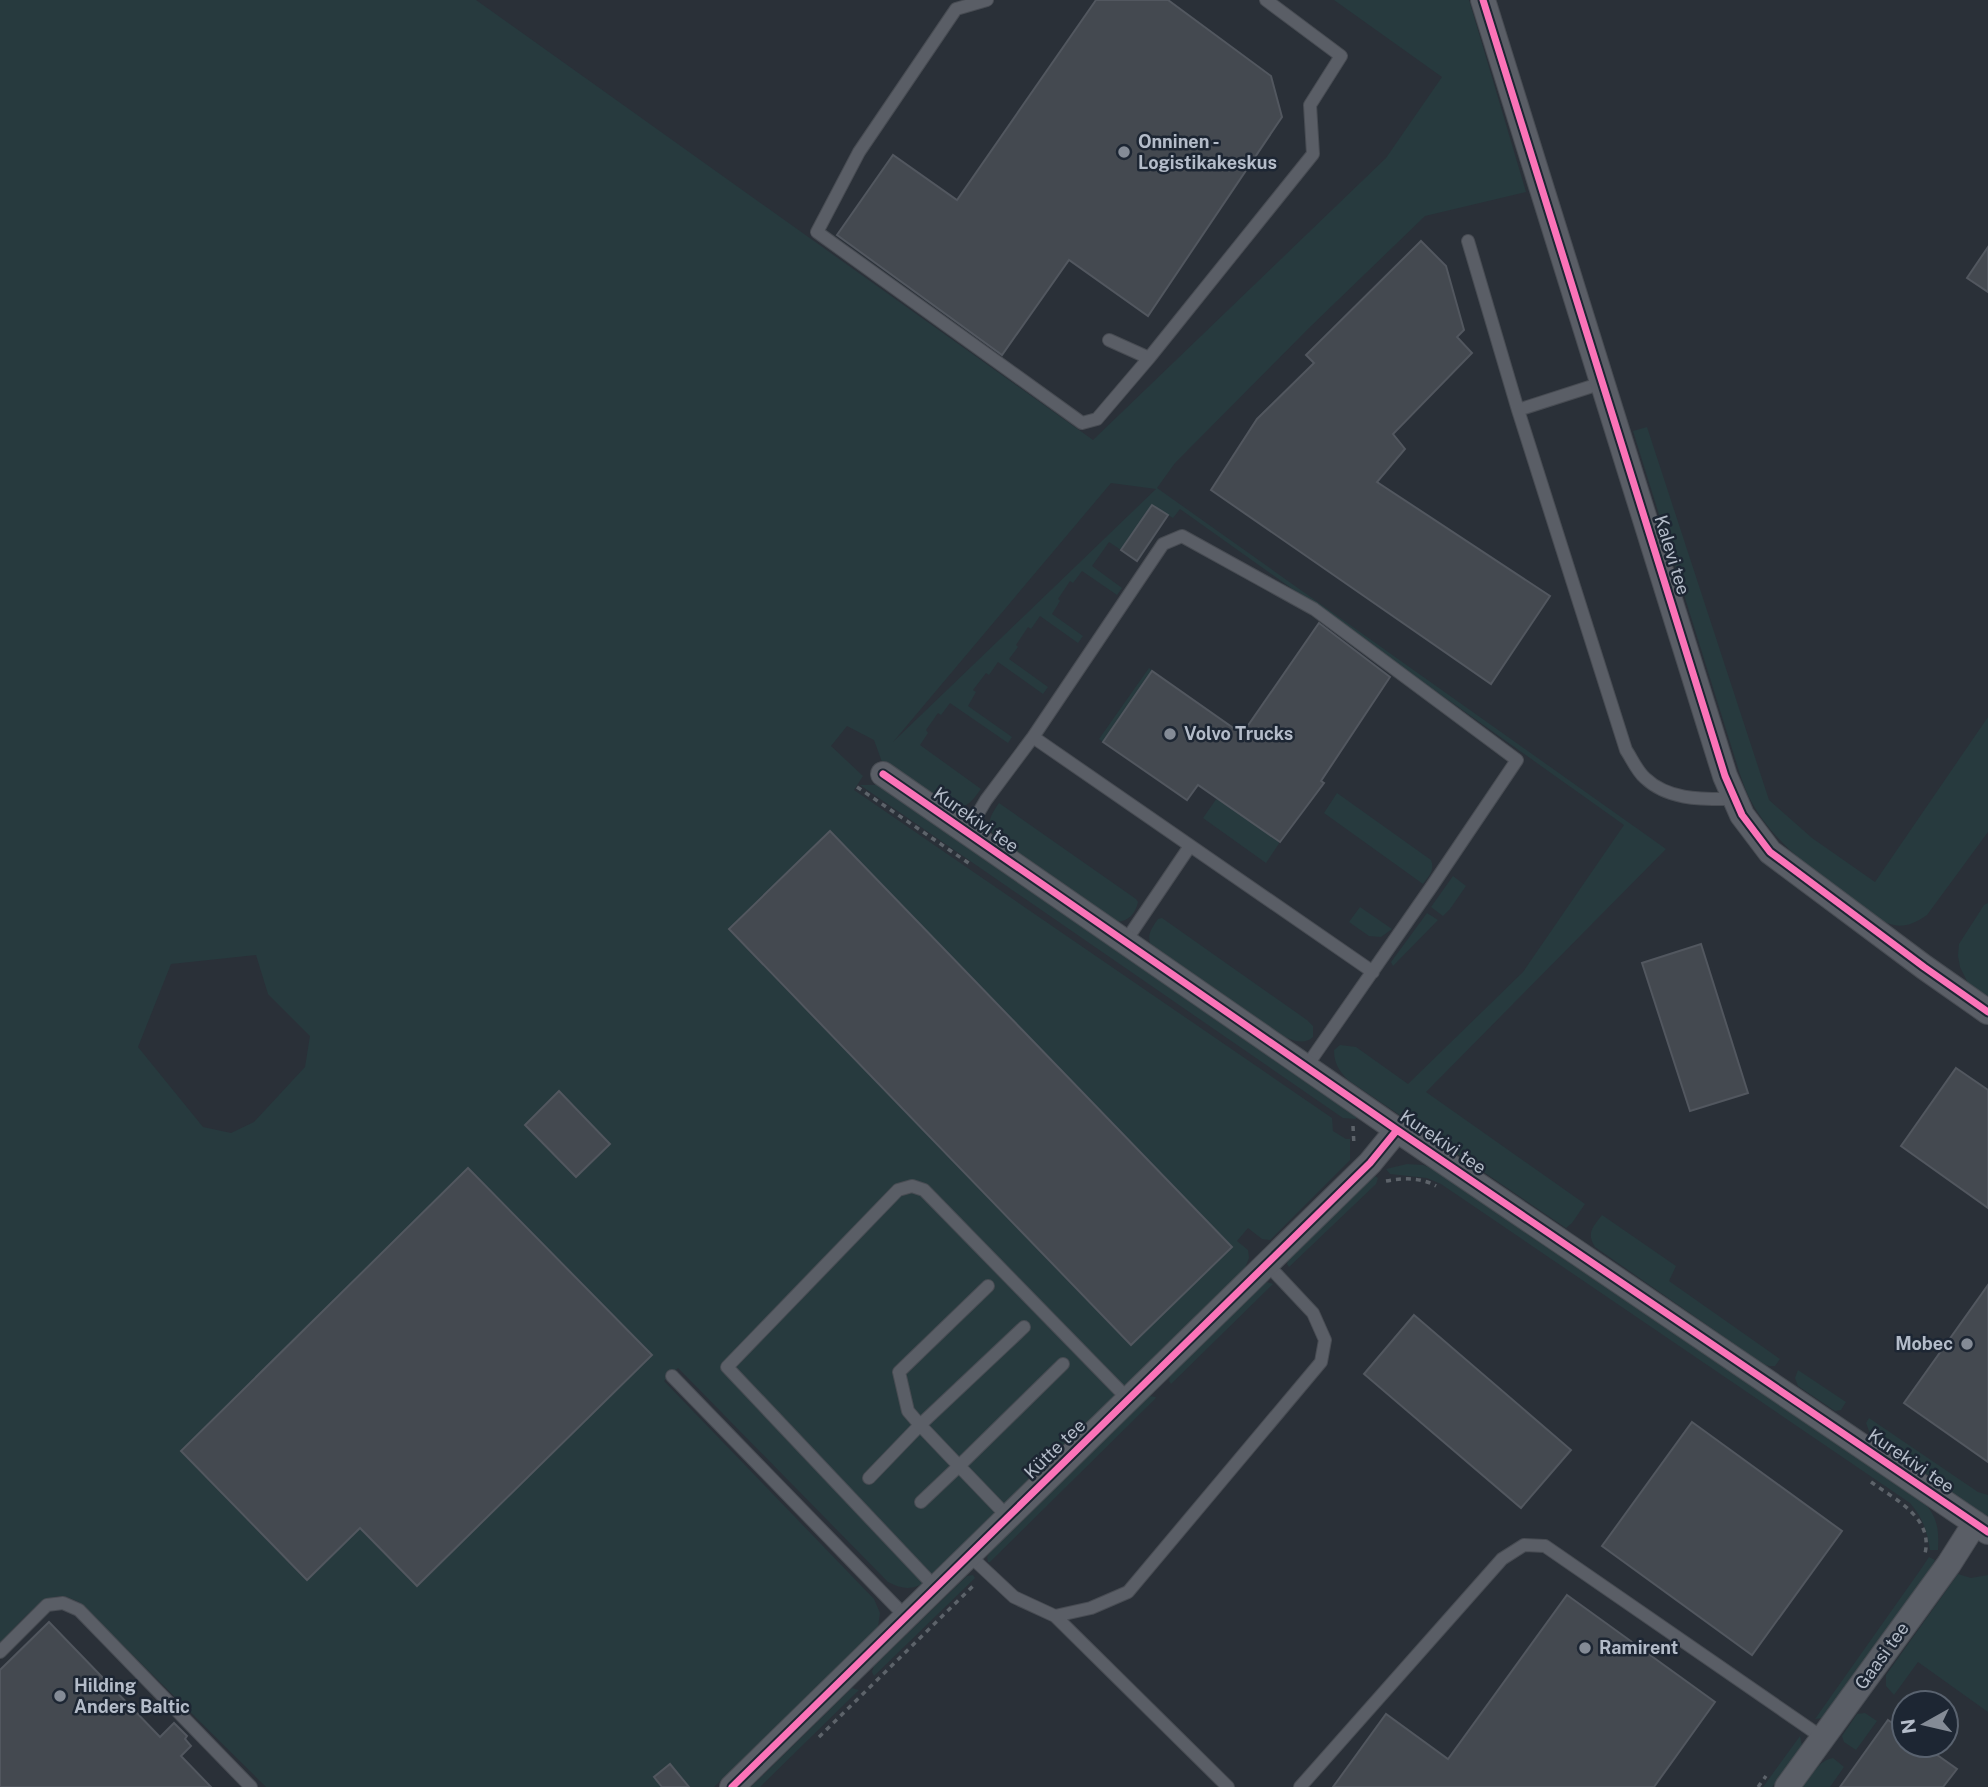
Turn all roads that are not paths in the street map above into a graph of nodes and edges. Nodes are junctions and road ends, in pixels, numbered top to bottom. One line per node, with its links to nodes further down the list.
1 (987, 0): 6 (lane)
2 (1266, 0): 6 (lane)
3 (1483, 0): 7 (street, Kalevi tee)
4 (1468, 241): 8 (lane)
5 (1109, 340): 6 (lane)
6 (1149, 358)
7 (1602, 383): 8 (lane); 11 (street, Kalevi tee)
8 (1518, 410): 11 (lane)
9 (1033, 737): 12 (lane); 13 (lane); 15 (lane)
10 (883, 774): 12 (street, Kurekivi tee)
11 (1735, 799): 16 (street, Kalevi tee)
12 (967, 832): 14 (street, Kurekivi tee)
13 (1189, 846): 14 (lane); 15 (lane)
14 (1125, 942): 17 (street, Kurekivi tee)
15 (1373, 972): 17 (lane)
16 (1988, 1012)
17 (1306, 1067): 18 (street, Kurekivi tee)
18 (1397, 1130): 19 (street, Kütte tee); 30 (street, Kurekivi tee)
19 (1267, 1264): 24 (street, Kütte tee); 33 (lane)
20 (988, 1286): 25 (lane)
21 (1024, 1327): 25 (lane)
22 (1063, 1364): 26 (lane)
23 (672, 1376): 34 (lane)
24 (1128, 1399): 29 (street, Kütte tee); 32 (lane)
25 (920, 1425): 26 (lane); 27 (lane)
26 (959, 1466): 28 (lane); 29 (lane)
27 (869, 1478)
28 (921, 1502)
29 (1008, 1517): 31 (street, Kütte tee)
30 (1981, 1527): 36 (street, Gaasi tee)
31 (969, 1555): 32 (street, Kütte tee); 33 (lane)
32 (936, 1588): 34 (street, Kütte tee)
33 (1055, 1616): 39 (lane)
34 (906, 1617): 38 (street, Kütte tee)
35 (0, 1652): 37 (lane)
36 (1822, 1738): 40 (lane); 41 (street, Gaasi tee)
37 (251, 1787)
38 (732, 1787)
39 (1228, 1787)
40 (1300, 1787)
41 (1787, 1787)

